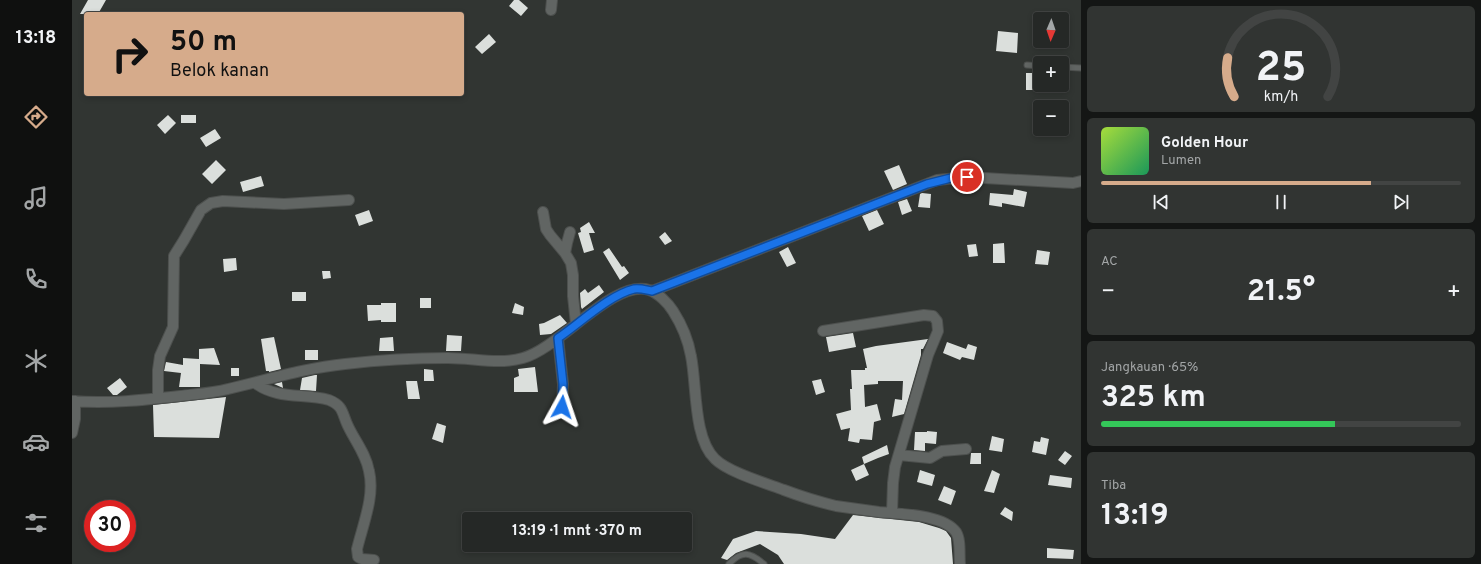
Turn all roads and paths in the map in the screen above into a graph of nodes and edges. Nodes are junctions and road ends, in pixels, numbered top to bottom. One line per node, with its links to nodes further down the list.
1 (1027, 65): 2 (lane)
2 (1033, 65)
3 (1069, 67): 4 (lane)
4 (1081, 68)
5 (1081, 181): 10 (street)
6 (349, 200): 15 (street)
7 (543, 212): 9 (street)
8 (570, 232): 9 (street)
9 (565, 253): 11 (street)
10 (652, 291): 11 (street); 21 (street)
11 (576, 324): 13 (street)
12 (823, 331): 20 (street)
13 (558, 338): 14 (street); 17 (street)
14 (255, 383): 15 (street); 22 (street)
15 (158, 398): 16 (street)
16 (74, 401): 18 (street)
17 (562, 407)
18 (72, 433)
19 (966, 449): 20 (street)
20 (899, 455): 21 (street)
21 (892, 513): 25 (street)
22 (374, 560)
23 (729, 564): 24 (lane)
24 (764, 564)
25 (960, 564)

